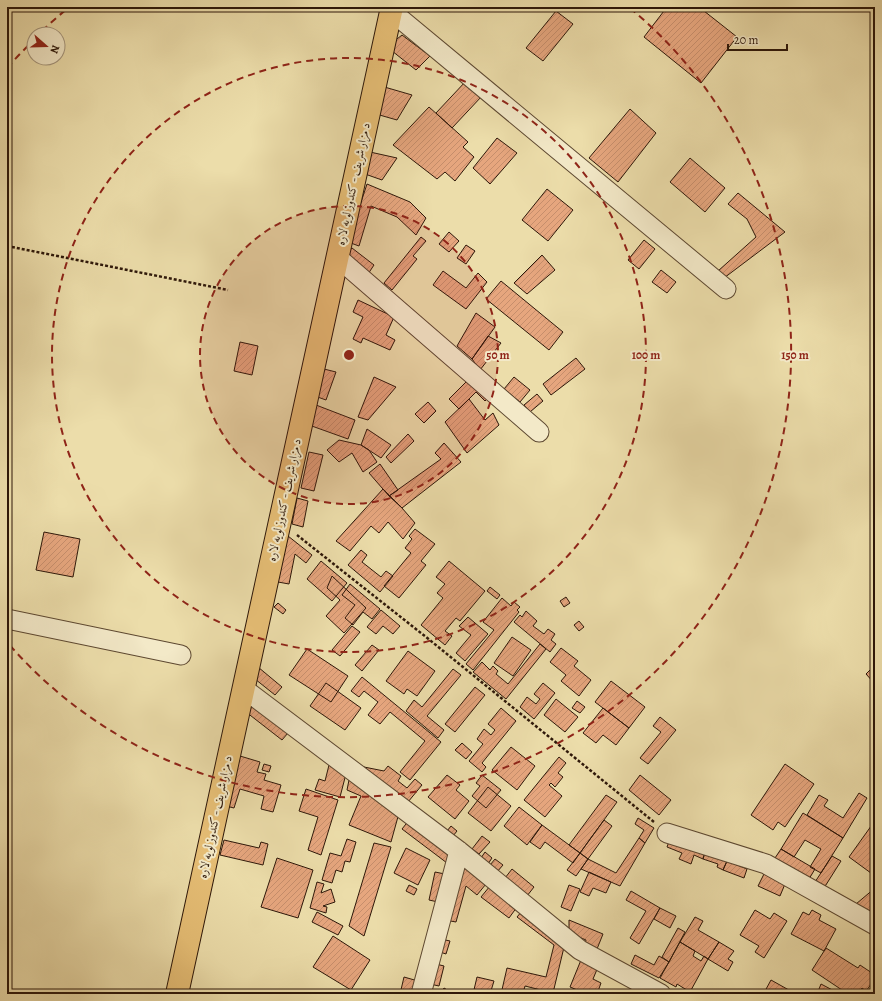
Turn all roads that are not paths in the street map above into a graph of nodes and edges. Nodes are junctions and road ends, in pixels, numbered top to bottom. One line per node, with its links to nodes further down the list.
1 (392, 9): 2 (main road, د مزار شریف - کندوز لویه لاره); 3 (street)
2 (337, 257): 4 (street); 7 (main road, د مزار شریف - کندوز لویه لاره)
3 (726, 289)
4 (539, 432)
5 (7, 620): 6 (street)
6 (181, 655)
7 (243, 688): 9 (street); 11 (main road, د مزار شریف - کندوز لویه لاره)
8 (667, 832): 10 (street)
9 (459, 851): 12 (street); 13 (street)
10 (875, 926)
11 (177, 994)
12 (421, 994)
13 (661, 994)

